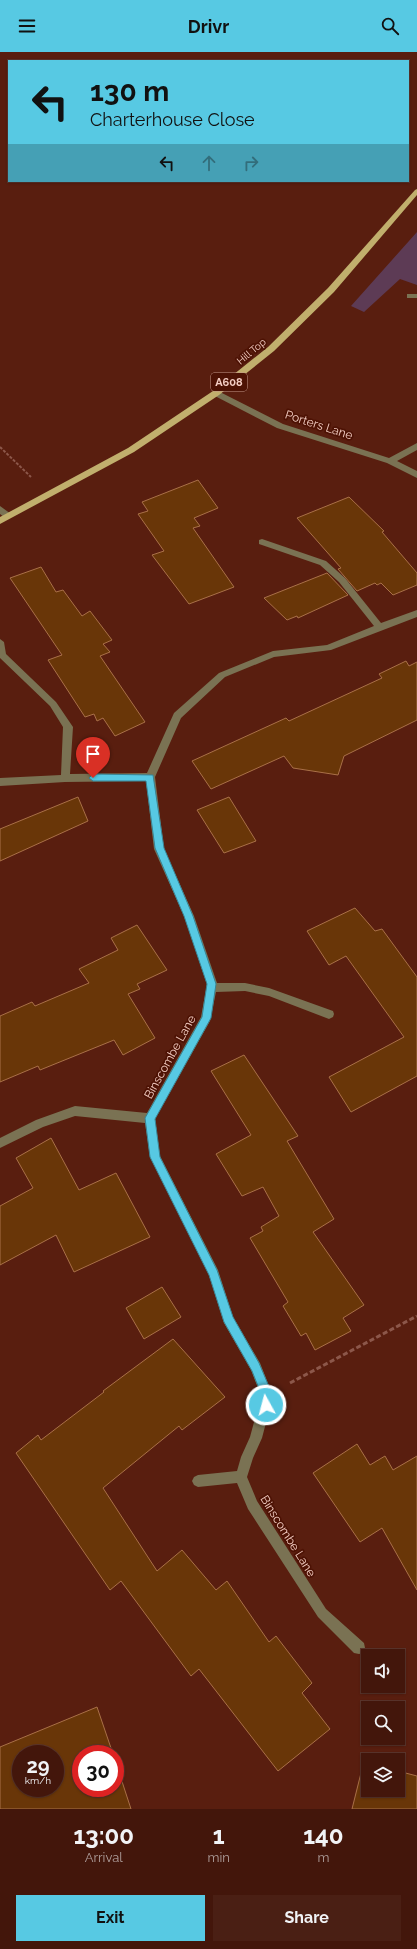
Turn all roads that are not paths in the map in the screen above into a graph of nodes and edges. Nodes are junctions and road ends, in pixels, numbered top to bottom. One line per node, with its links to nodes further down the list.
1 (417, 191): 2 (main road, Hill Top / A608)
2 (216, 393): 4 (street, Porters Lane); 7 (main road, Hill Top / A608)
3 (417, 446): 4 (street)
4 (390, 461): 5 (street, Porters Lane)
5 (417, 475)
6 (0, 509): 7 (street)
7 (8, 516): 8 (main road, Hill Top / A608)
8 (0, 521)
9 (262, 542): 11 (street)
10 (417, 613): 11 (street)
11 (380, 628): 13 (street)
12 (0, 642): 14 (street)
13 (150, 777): 14 (street); 16 (street, Binscombe Lane)
14 (64, 778): 15 (street)
15 (0, 782)
16 (211, 988): 17 (street); 18 (street, Binscombe Lane)
17 (329, 1014)
18 (150, 1118): 19 (street); 20 (street, Binscombe Lane)
19 (0, 1143)
20 (241, 1477): 21 (street); 22 (street, Binscombe Lane)
21 (198, 1481)
22 (359, 1648)

